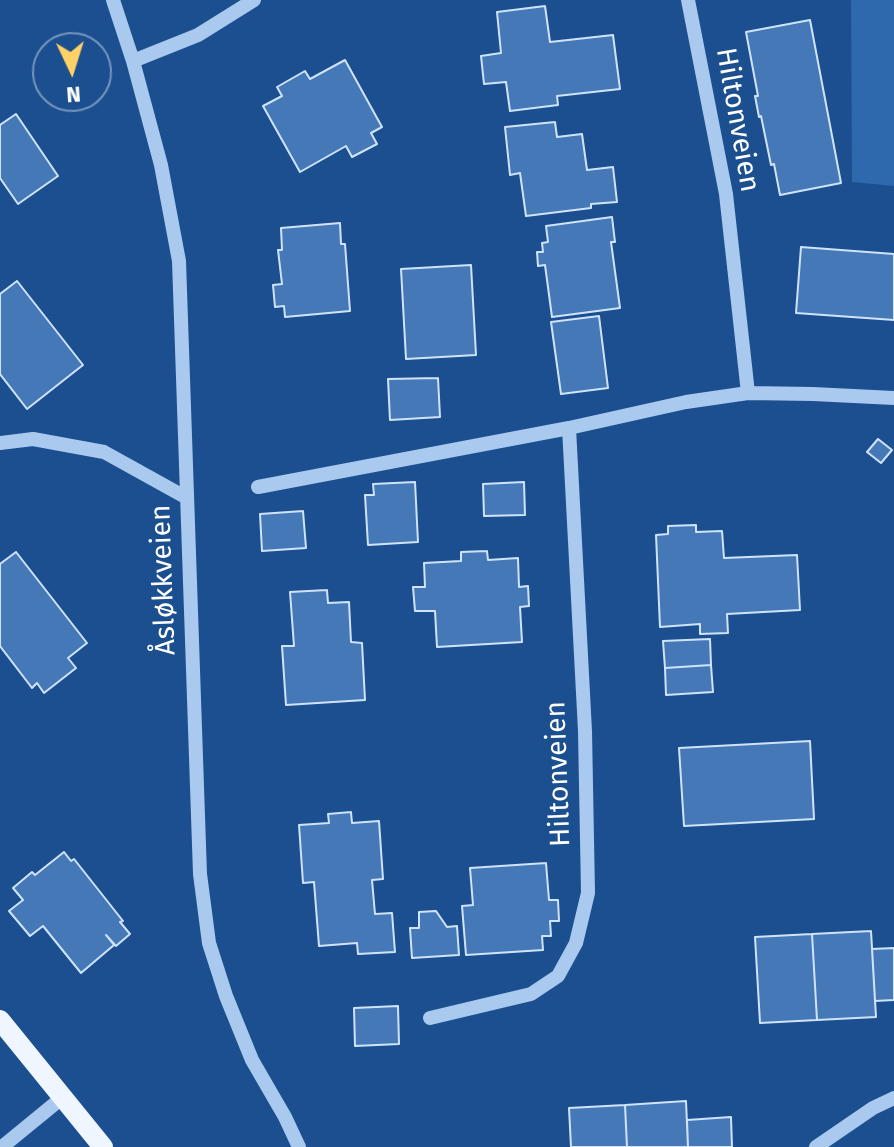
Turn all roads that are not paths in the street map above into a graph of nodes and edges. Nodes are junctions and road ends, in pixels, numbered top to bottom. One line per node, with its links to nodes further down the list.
1 (113, 0): 4 (street, Åsløkkveien)
2 (254, 0): 4 (street)
3 (688, 0): 5 (street, Hiltonveien)
4 (133, 61): 10 (street, Åsløkkveien)
5 (748, 393): 6 (street); 7 (street)
6 (894, 398)
7 (569, 428): 9 (street); 11 (street, Hiltonveien)
8 (0, 443): 10 (street)
9 (258, 487)
10 (187, 498): 17 (street, Åsløkkveien)
11 (430, 1018)
12 (0, 1020): 13 (main road)
13 (63, 1097): 15 (street); 16 (main road)
14 (894, 1098): 18 (street)
15 (2, 1147)
16 (103, 1147)
17 (299, 1147)
18 (816, 1147)

